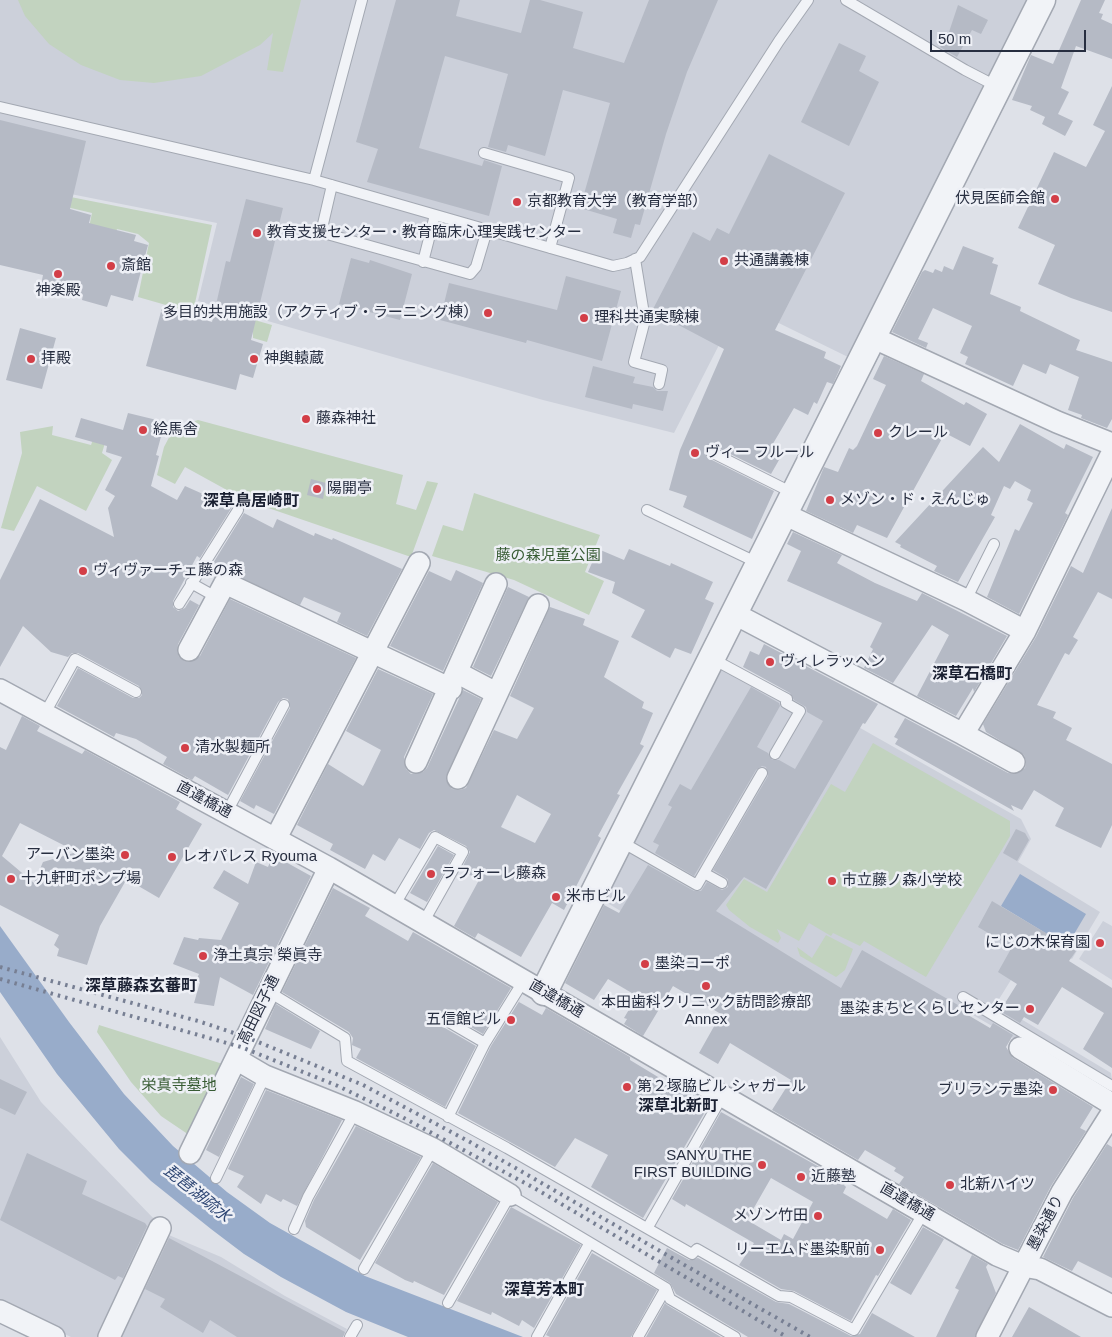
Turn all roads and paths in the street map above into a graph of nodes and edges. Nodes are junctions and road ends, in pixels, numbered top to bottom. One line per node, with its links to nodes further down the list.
1 (362, 0): 8 (lane)
2 (808, 0): 13 (lane)
3 (846, 0): 5 (lane)
4 (1042, 0): 5 (street)
5 (999, 88): 15 (street)
6 (0, 107): 8 (lane)
7 (484, 153): 12 (lane)
8 (314, 180): 9 (lane)
9 (332, 185): 10 (lane); 14 (lane)
10 (435, 214): 11 (lane); 14 (lane)
11 (487, 230): 12 (lane); 14 (lane)
12 (550, 248): 13 (lane)
13 (634, 259): 16 (lane)
14 (423, 262)
15 (872, 337): 17 (street); 20 (street)
16 (659, 384)
17 (1112, 444)
18 (711, 452): 20 (lane)
19 (1112, 453): 33 (street)
20 (789, 504): 25 (street); 29 (street)
21 (238, 510): 26 (lane)
22 (647, 510): 25 (lane)
23 (994, 544): 29 (lane)
24 (418, 563): 35 (street)
25 (758, 563): 32 (street)
26 (191, 583): 28 (lane); 30 (lane)
27 (496, 584): 37 (street)
28 (216, 597): 34 (street); 35 (street)
29 (966, 600): 33 (street)
30 (179, 604)
31 (538, 605): 40 (street)
32 (733, 613): 36 (street); 43 (street)
33 (1025, 631): 43 (street)
34 (189, 650)
35 (374, 652): 37 (street); 50 (street)
36 (710, 658): 44 (lane); 51 (street)
37 (454, 681): 40 (street); 45 (street)
38 (0, 690): 42 (street, 直違橋通)
39 (136, 692): 42 (lane)
40 (496, 693): 48 (street)
41 (284, 705): 49 (lane)
42 (44, 715): 49 (street, 直違橋通)
43 (963, 734): 46 (street)
44 (775, 754)
45 (416, 762)
46 (1014, 762)
47 (762, 773): 53 (lane)
48 (458, 778)
49 (227, 812): 50 (street, 直違橋通)
50 (276, 838): 52 (street, 直違橋通)
51 (619, 841): 53 (lane); 57 (street)
52 (329, 868): 55 (street, 直違橋通); 58 (street, 高田図子通)
53 (704, 873): 54 (lane)
54 (722, 883)
55 (394, 906): 56 (street, 直違橋通); 56 (lane)
56 (423, 923): 57 (street, 直違橋通)
57 (534, 986): 61 (lane); 66 (street, 直違橋通)
58 (269, 992): 63 (street, 高田図子通); 70 (lane)
59 (963, 997): 65 (lane)
60 (442, 1018): 61 (lane)
61 (485, 1043): 70 (lane)
62 (1020, 1048): 67 (street)
63 (236, 1059): 64 (street); 72 (street, 高田図子通)
64 (265, 1076): 68 (street); 73 (lane)
65 (1112, 1086)
66 (723, 1095): 75 (street, 直違橋通); 76 (lane)
67 (1112, 1104)
68 (355, 1112): 71 (street); 78 (lane)
69 (1112, 1113): 80 (street, 墨染通り)
70 (448, 1117): 76 (lane)
71 (433, 1149): 74 (street); 81 (lane)
72 (190, 1153)
73 (216, 1178)
74 (510, 1195): 79 (lane); 83 (lane)
75 (924, 1212): 76 (lane); 80 (street, 直違橋通)
76 (648, 1227)
77 (160, 1228): 88 (street)
78 (294, 1229)
79 (589, 1244): 82 (lane); 90 (lane)
80 (1024, 1266): 84 (street, 直違橋通); 93 (street, 墨染通り)
81 (364, 1269)
82 (666, 1288): 91 (lane); 92 (lane)
83 (448, 1303)
84 (1112, 1306)
85 (0, 1311): 87 (street)
86 (357, 1324): 89 (lane)
87 (54, 1337)
88 (109, 1337)
89 (350, 1337)
90 (537, 1337)
91 (638, 1337)
92 (735, 1337)
93 (987, 1337)

